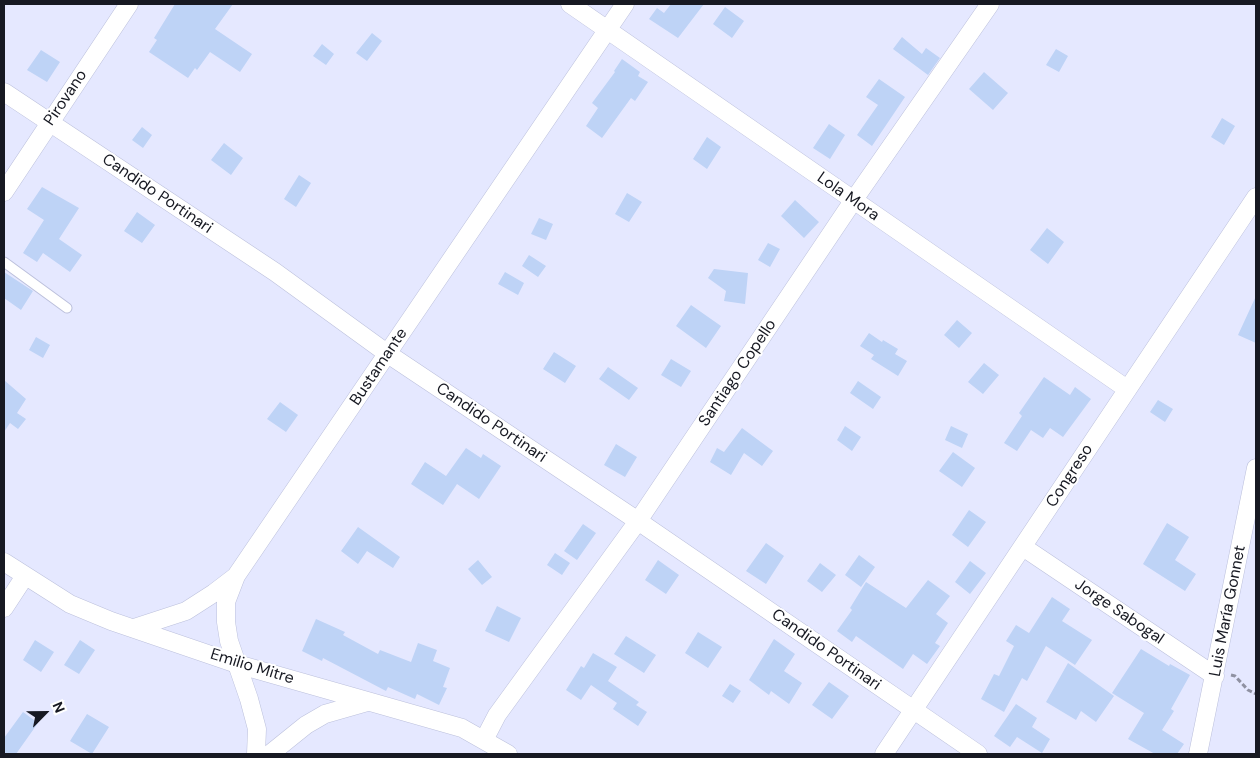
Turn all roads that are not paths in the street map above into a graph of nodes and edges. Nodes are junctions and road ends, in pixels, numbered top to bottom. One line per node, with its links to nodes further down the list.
1 (129, 4): 7 (street, Pirovano)
2 (570, 4): 5 (street, Lola Mora)
3 (625, 4): 5 (street, Bustamante)
4 (990, 4): 10 (street, Santiago Copello)
5 (608, 29): 10 (street, Lola Mora); 13 (street, Bustamante)
6 (4, 92): 7 (street, Candido Portinari)
7 (49, 123): 8 (street, Pirovano); 13 (street, Candido Portinari)
8 (4, 192)
9 (1256, 198): 14 (street, Congreso)
10 (853, 200): 14 (street, Lola Mora); 16 (street, Santiago Copello)
11 (4, 262): 12 (lane)
12 (67, 308)
13 (388, 354): 16 (street, Candido Portinari); 20 (street, Bustamante)
14 (1127, 389): 17 (street, Congreso)
15 (1256, 468): 24 (street, Luis María Gonnet)
16 (638, 521): 26 (street, Candido Portinari); 27 (street, Santiago Copello)
17 (1022, 548): 24 (street, Jorge Sabogal); 26 (street, Congreso)
18 (4, 562): 19 (street, Emilio Mitre)
19 (25, 576): 21 (street); 22 (street, Emilio Mitre)
20 (236, 576): 22 (street); 23 (street, Bustamante)
21 (4, 608)
22 (134, 628): 23 (street, Emilio Mitre)
23 (237, 664): 25 (street, Emilio Mitre); 28 (street, Bustamante)
24 (1215, 676): 33 (street, Luis María Gonnet)
25 (368, 702): 27 (street, Emilio Mitre); 29 (street)
26 (913, 710): 31 (street, Congreso); 32 (street, Candido Portinari)
27 (484, 740): 30 (street, Emilio Mitre)
28 (256, 754)
29 (270, 754)
30 (508, 754)
31 (884, 754)
32 (978, 754)
33 (1198, 754)

